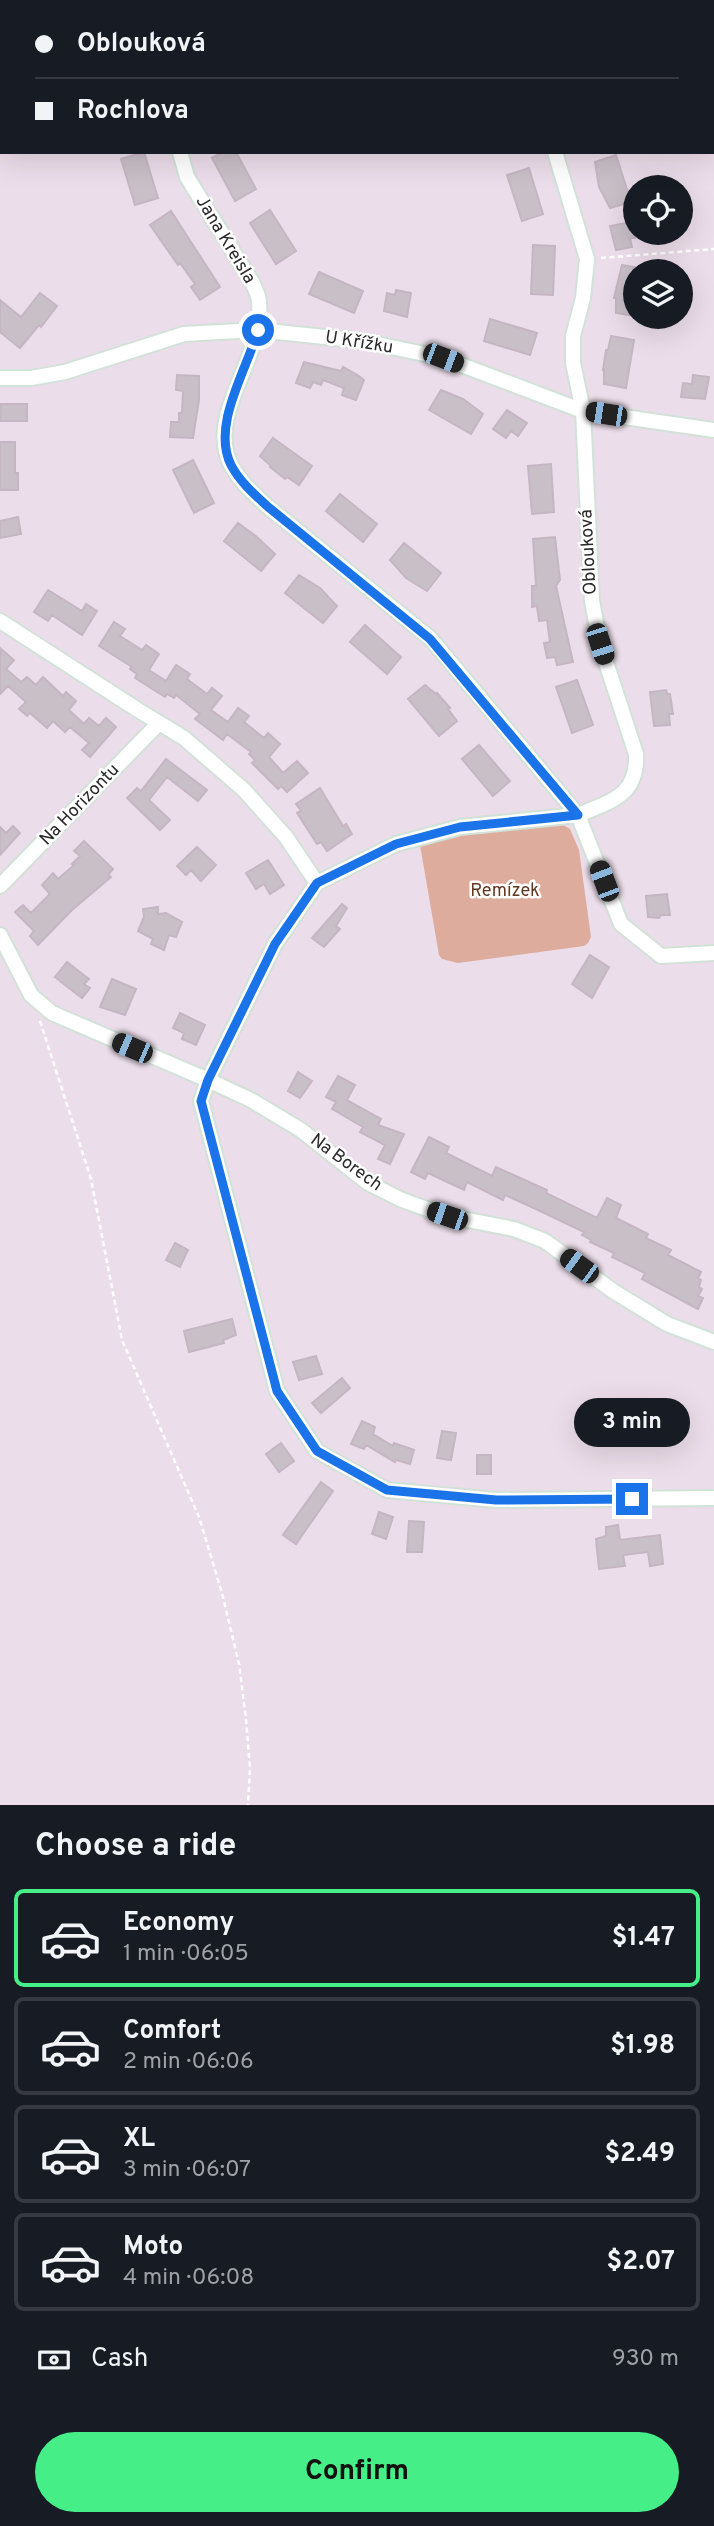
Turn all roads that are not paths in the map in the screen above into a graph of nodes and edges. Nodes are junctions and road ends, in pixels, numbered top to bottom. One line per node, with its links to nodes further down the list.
1 (181, 154): 3 (street, Jana Kreisla)
2 (556, 154): 5 (street)
3 (258, 330): 4 (street, U Křížku); 5 (street, U Křížku); 9 (street)
4 (0, 378)
5 (583, 411): 6 (street, U Křížku); 9 (street, Oblouková)
6 (714, 430)
7 (0, 621): 8 (street)
8 (159, 723): 10 (street); 11 (street, Na Horizontu)
9 (578, 815): 10 (street, Oblouková); 13 (street)
10 (317, 883): 14 (street)
11 (0, 886)
12 (0, 935): 14 (street, Na Borech)
13 (714, 953)
14 (208, 1080): 15 (street, Na Borech); 16 (street)
15 (714, 1342)
16 (714, 1499)

